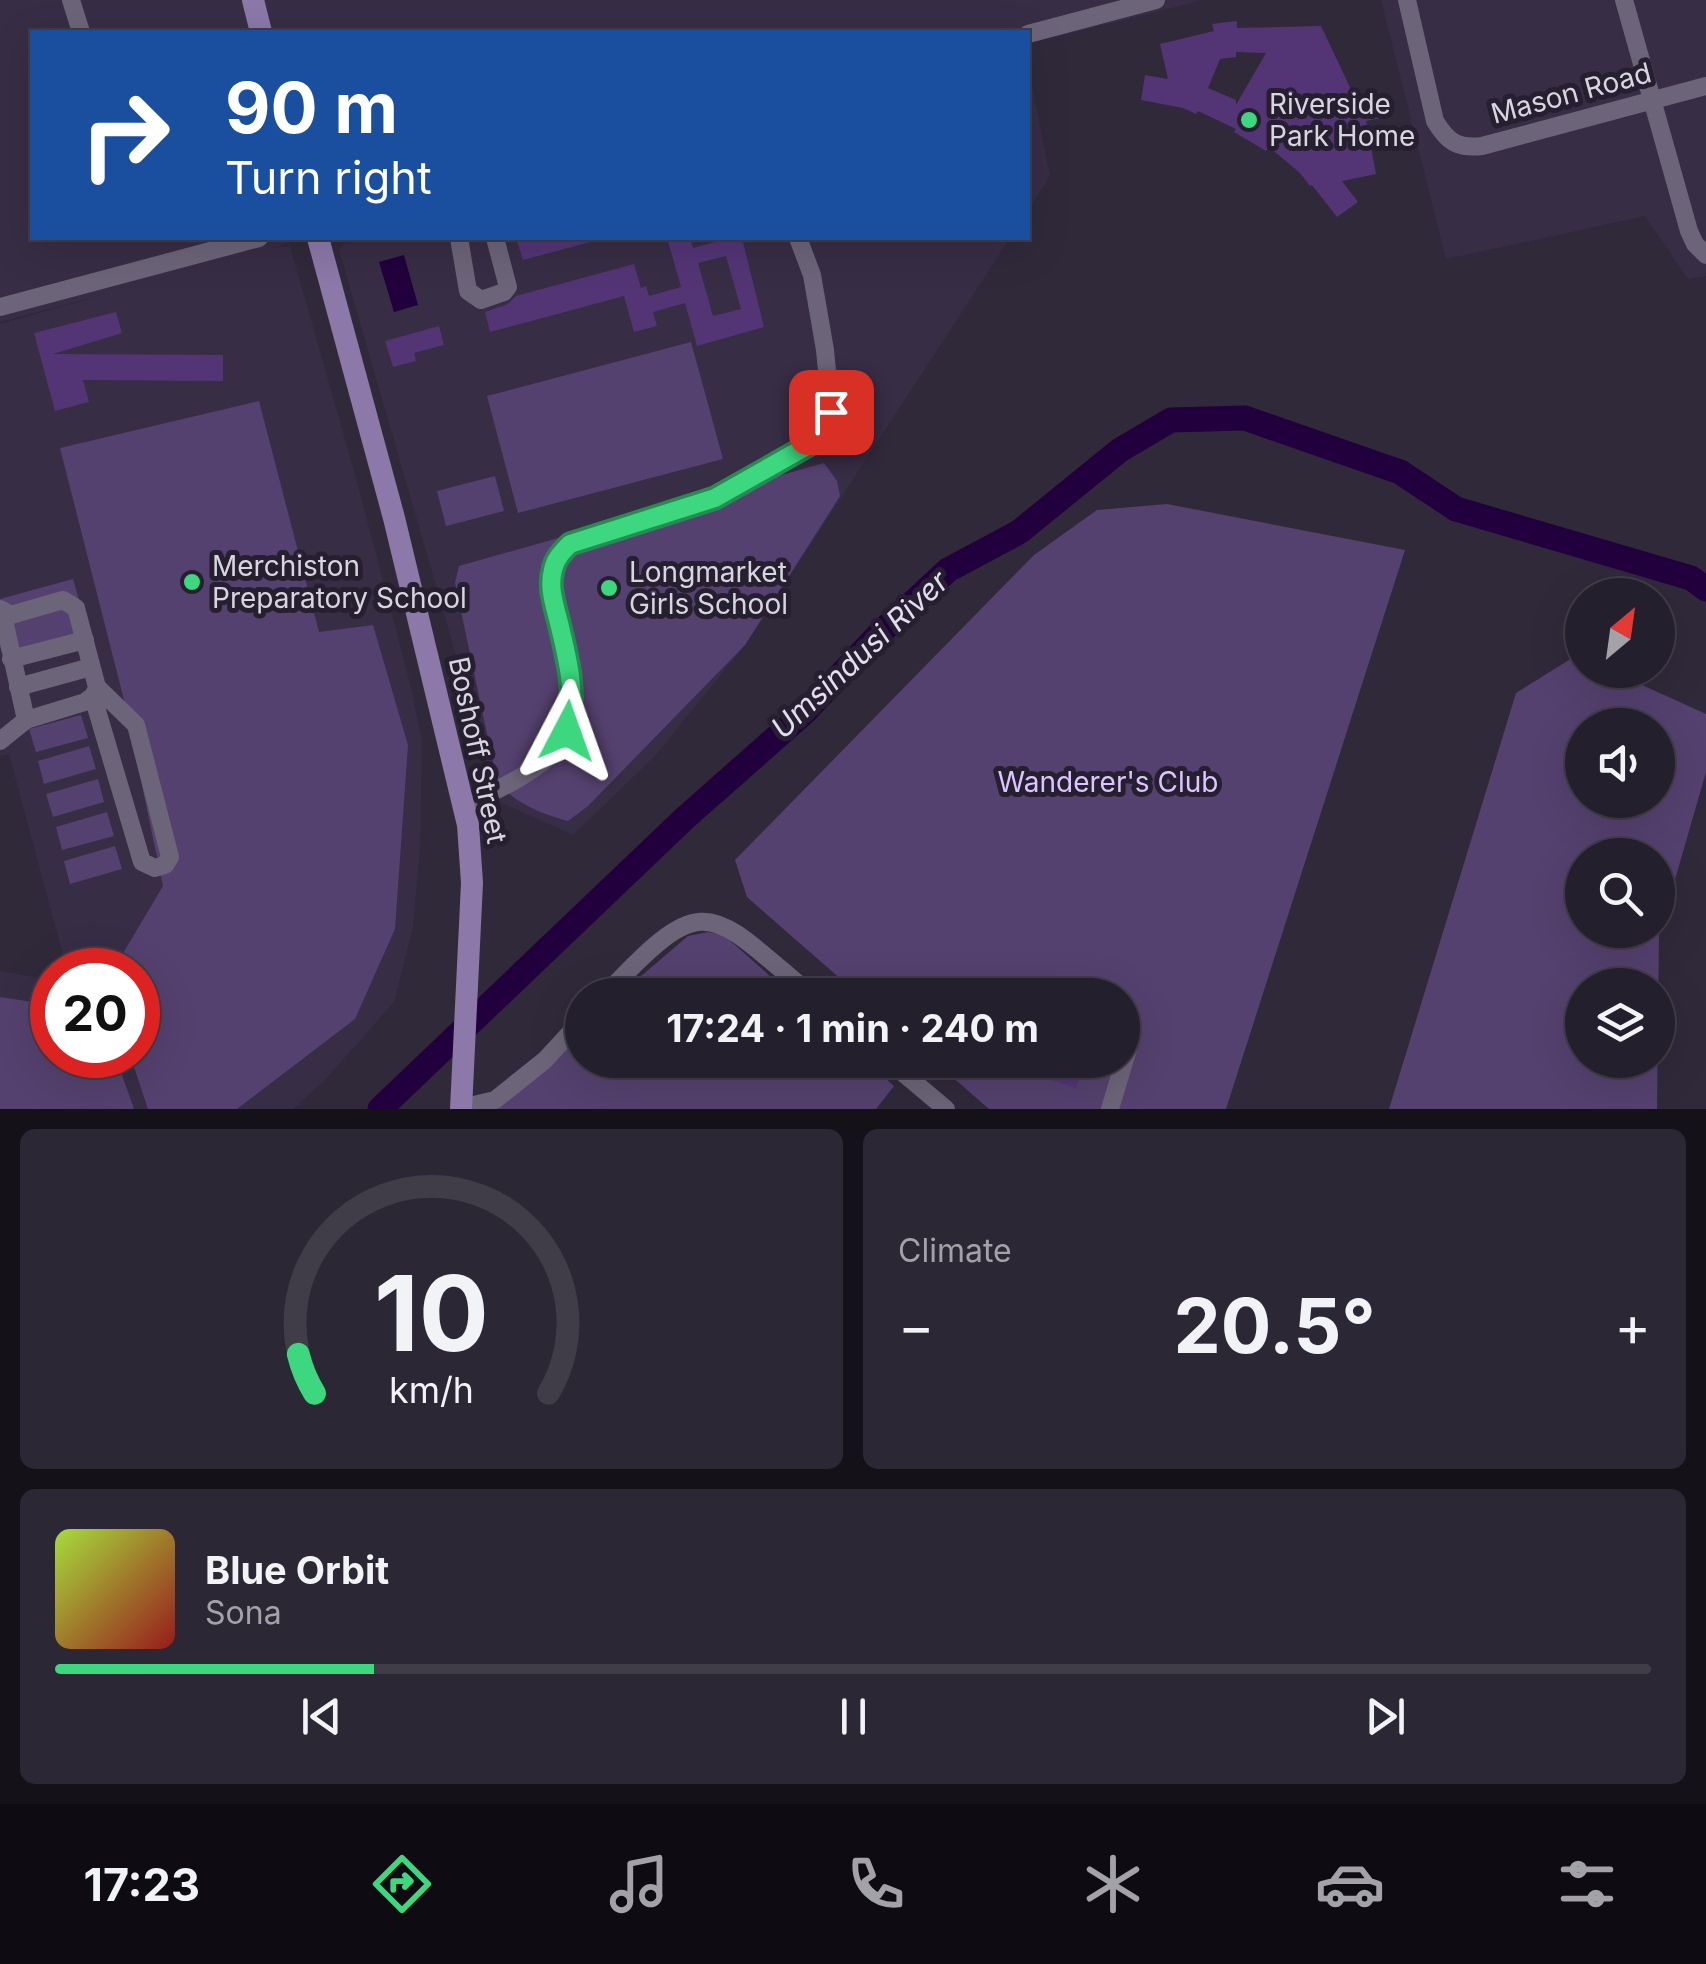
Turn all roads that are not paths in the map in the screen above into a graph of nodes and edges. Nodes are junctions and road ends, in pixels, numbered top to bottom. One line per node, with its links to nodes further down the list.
1 (71, 0): 6 (street)
2 (253, 0): 7 (main road)
3 (1156, 0): 8 (street)
4 (1406, 0): 10 (street, Mason Road)
5 (1624, 0): 10 (street)
6 (80, 30)
7 (260, 30)
8 (1030, 33)
9 (1706, 86): 10 (street, Mason Road)
10 (1651, 100): 16 (street)
11 (251, 240): 17 (street)
12 (319, 240): 26 (main road, Boshoff Street)
13 (459, 240): 14 (street)
14 (496, 240)
15 (799, 240): 26 (street)
16 (1706, 255)
17 (0, 307)
18 (1, 610): 19 (street); 20 (street)
19 (85, 640): 20 (street); 21 (street)
20 (11, 658): 22 (street)
21 (91, 667): 22 (street); 23 (street)
22 (18, 687): 24 (street)
23 (95, 692): 23 (street); 24 (street)
24 (26, 720): 25 (street)
25 (0, 741)
26 (465, 804): 32 (main road, Boshoff Street)
27 (621, 978): 28 (street)
28 (791, 978)
29 (565, 1038): 32 (street)
30 (909, 1078): 33 (street)
31 (1119, 1078): 34 (street)
32 (461, 1109)
33 (946, 1109)
34 (1110, 1109)

